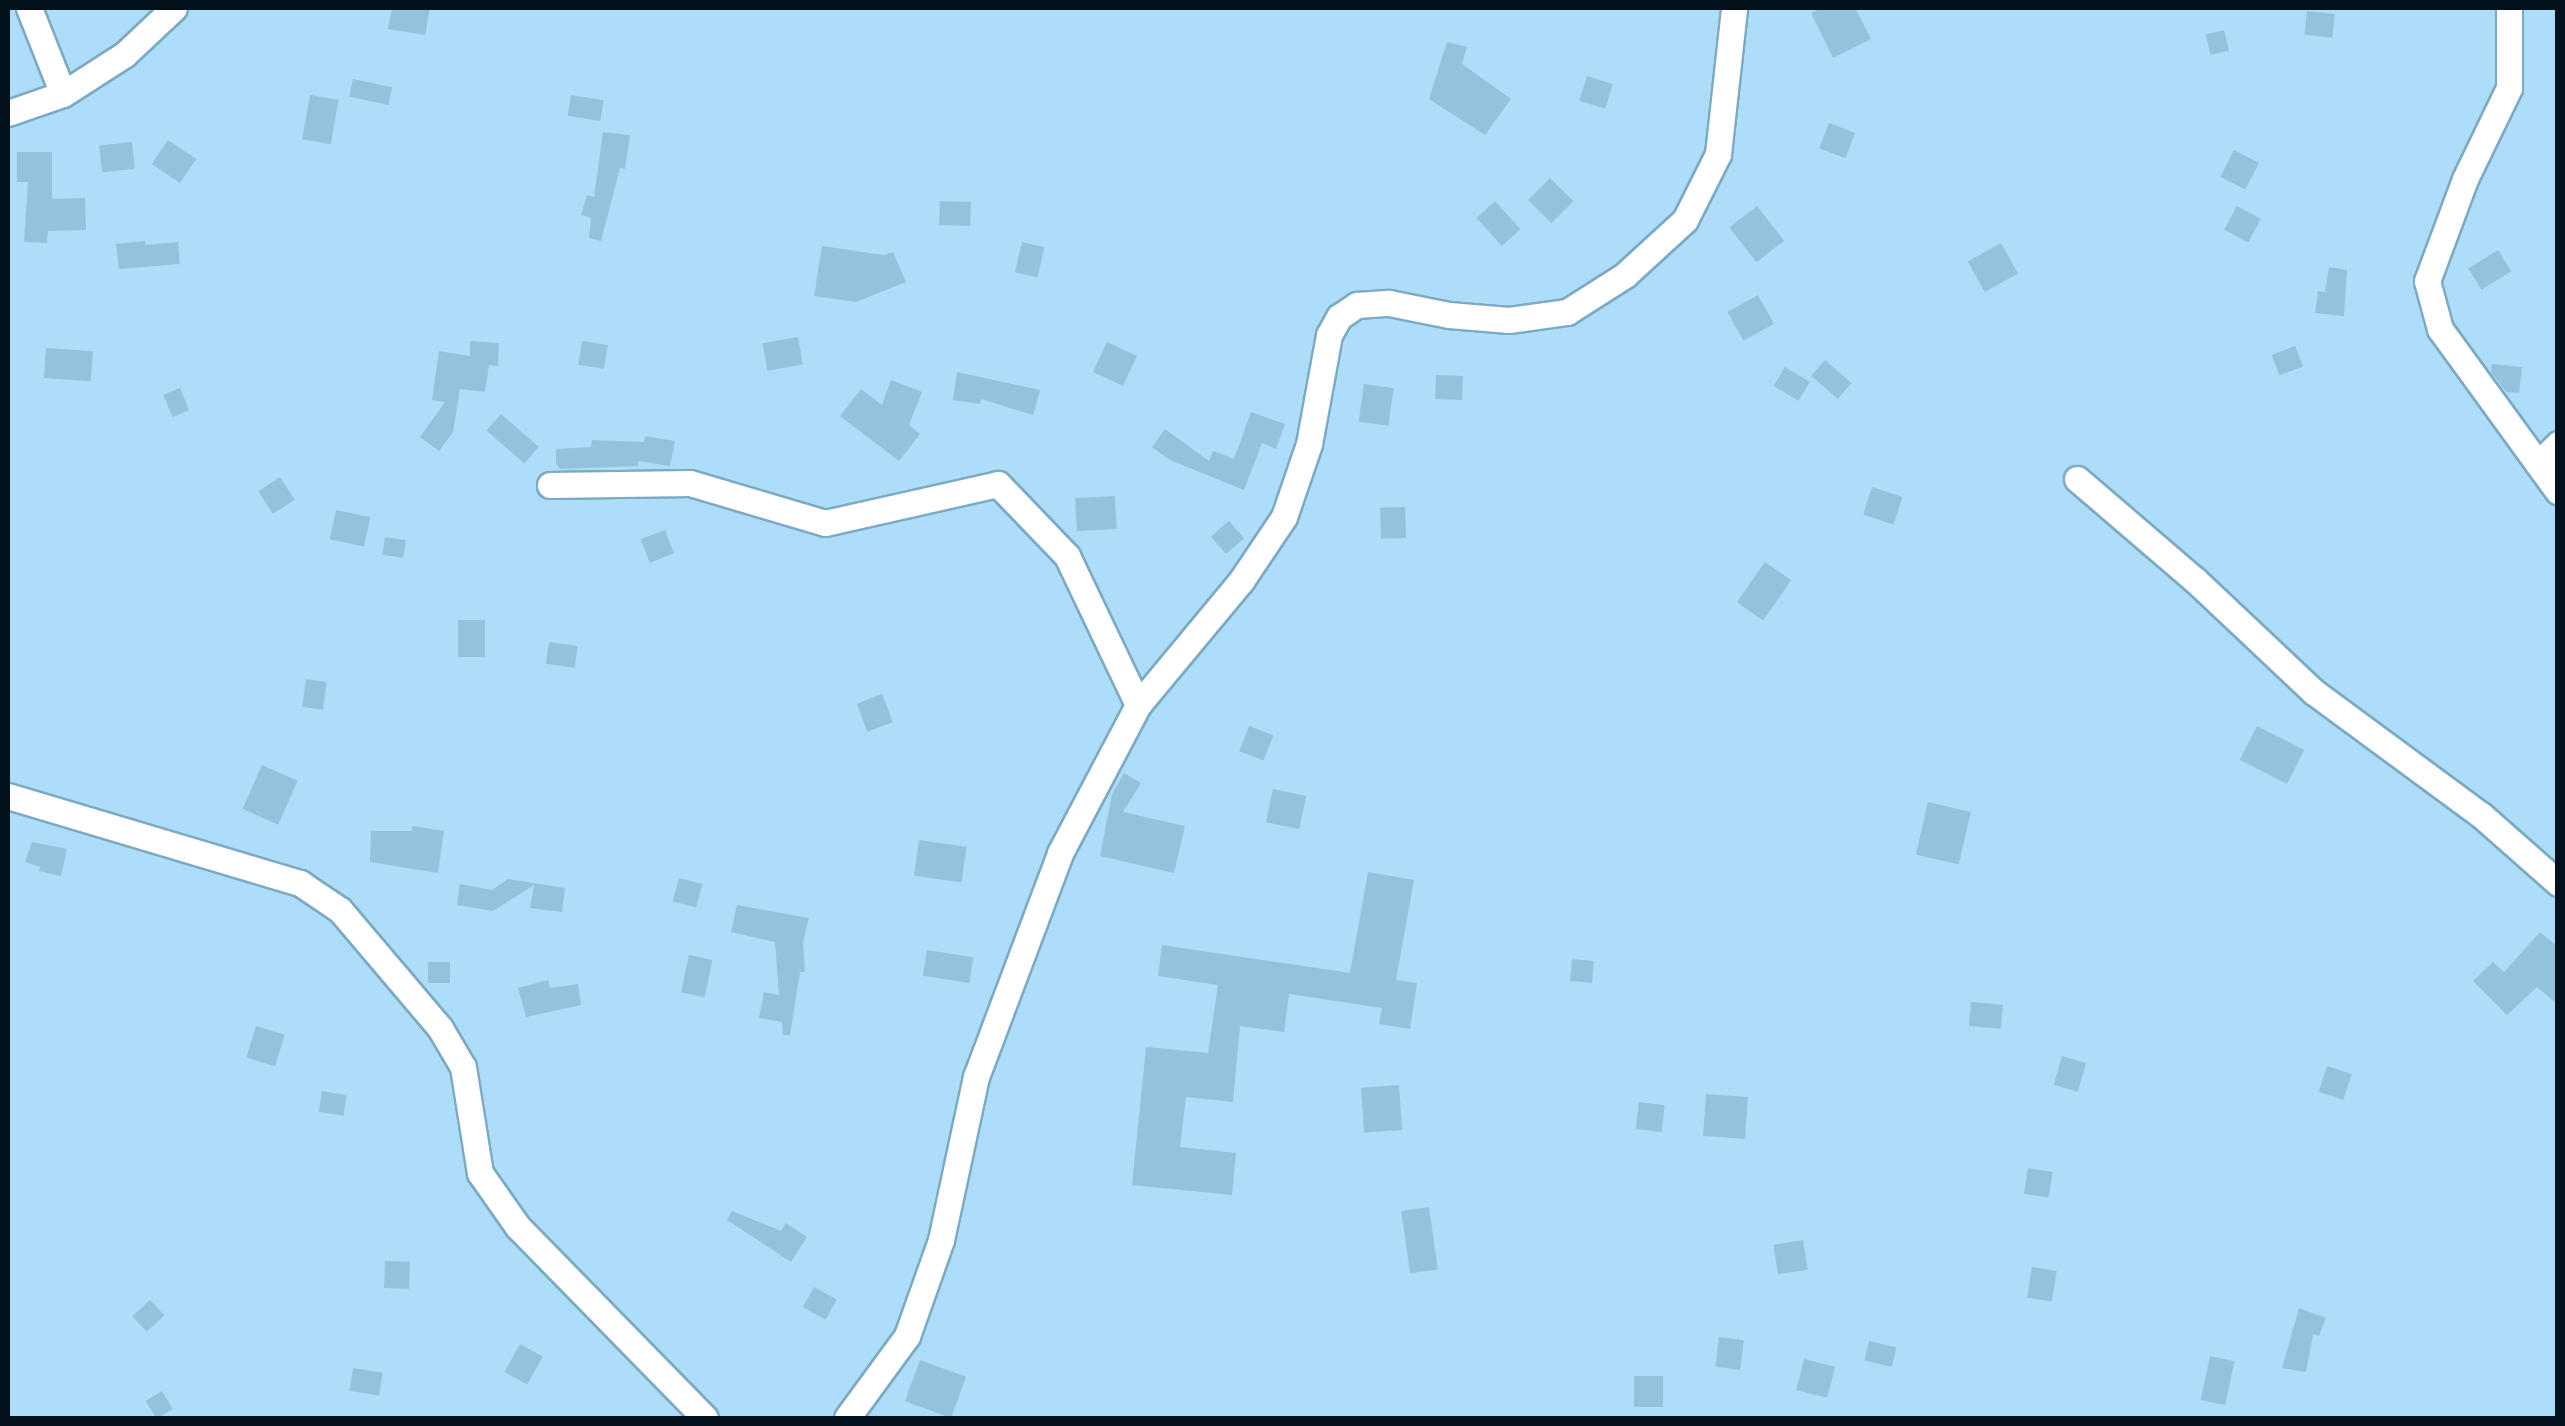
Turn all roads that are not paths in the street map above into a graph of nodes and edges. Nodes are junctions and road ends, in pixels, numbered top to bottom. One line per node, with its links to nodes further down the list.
1 (30, 8): 5 (street)
2 (174, 8): 5 (street)
3 (1734, 8): 12 (street)
4 (2508, 8): 8 (street)
5 (63, 94): 6 (street)
6 (8, 113)
7 (2558, 444): 8 (street)
8 (2538, 464): 11 (street)
9 (2077, 478): 14 (street)
10 (550, 485): 12 (street)
11 (2558, 492)
12 (1138, 705): 16 (street)
13 (8, 796): 15 (street)
14 (2558, 883)
15 (705, 1418)
16 (847, 1418)

